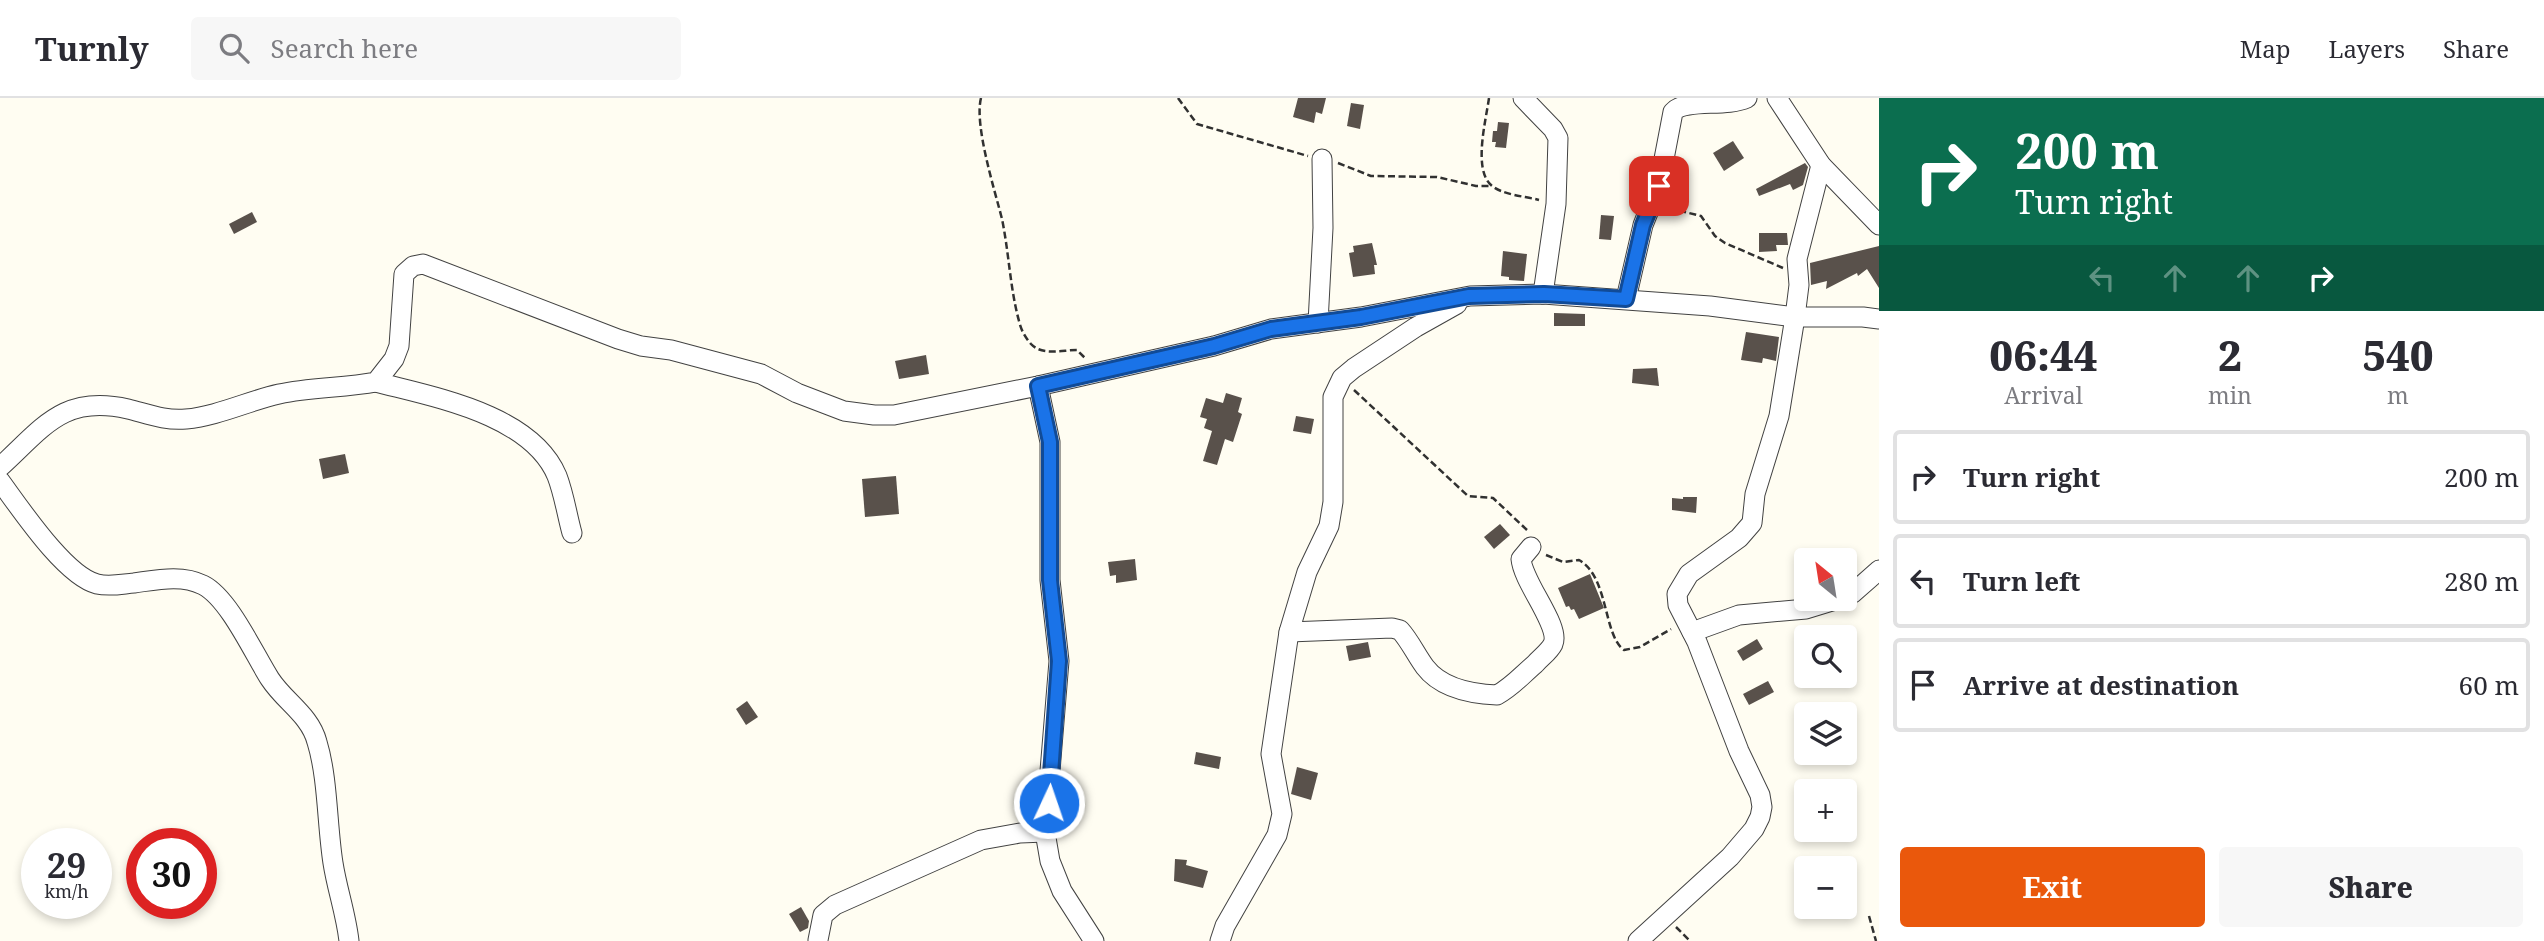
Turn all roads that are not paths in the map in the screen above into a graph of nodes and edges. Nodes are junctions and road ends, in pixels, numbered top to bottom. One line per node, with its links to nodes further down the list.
1 (1524, 98): 7 (street)
2 (1746, 98): 9 (street)
3 (1777, 98): 5 (street)
4 (1322, 159): 12 (street)
5 (1821, 164): 6 (street); 10 (street)
6 (1879, 225)
7 (1544, 294): 8 (street); 9 (street)
8 (1469, 296): 12 (street); 23 (street)
9 (1626, 299): 10 (street)
10 (1795, 317): 11 (street); 22 (street)
11 (1879, 319)
12 (1318, 323): 14 (street)
13 (376, 382): 14 (street); 15 (street); 17 (street)
14 (1038, 386): 24 (street)
15 (0, 467)
16 (0, 481): 25 (street)
17 (572, 533)
18 (1531, 547): 23 (street)
19 (1879, 570): 20 (street)
20 (1857, 589)
21 (1794, 610): 22 (street)
22 (1689, 626): 30 (street)
23 (1289, 632): 29 (street)
24 (1045, 832): 26 (street); 28 (street)
25 (349, 941)
26 (817, 941): 27 (street)
27 (834, 941)
28 (1094, 941)
29 (1220, 941)
30 (1638, 941)

